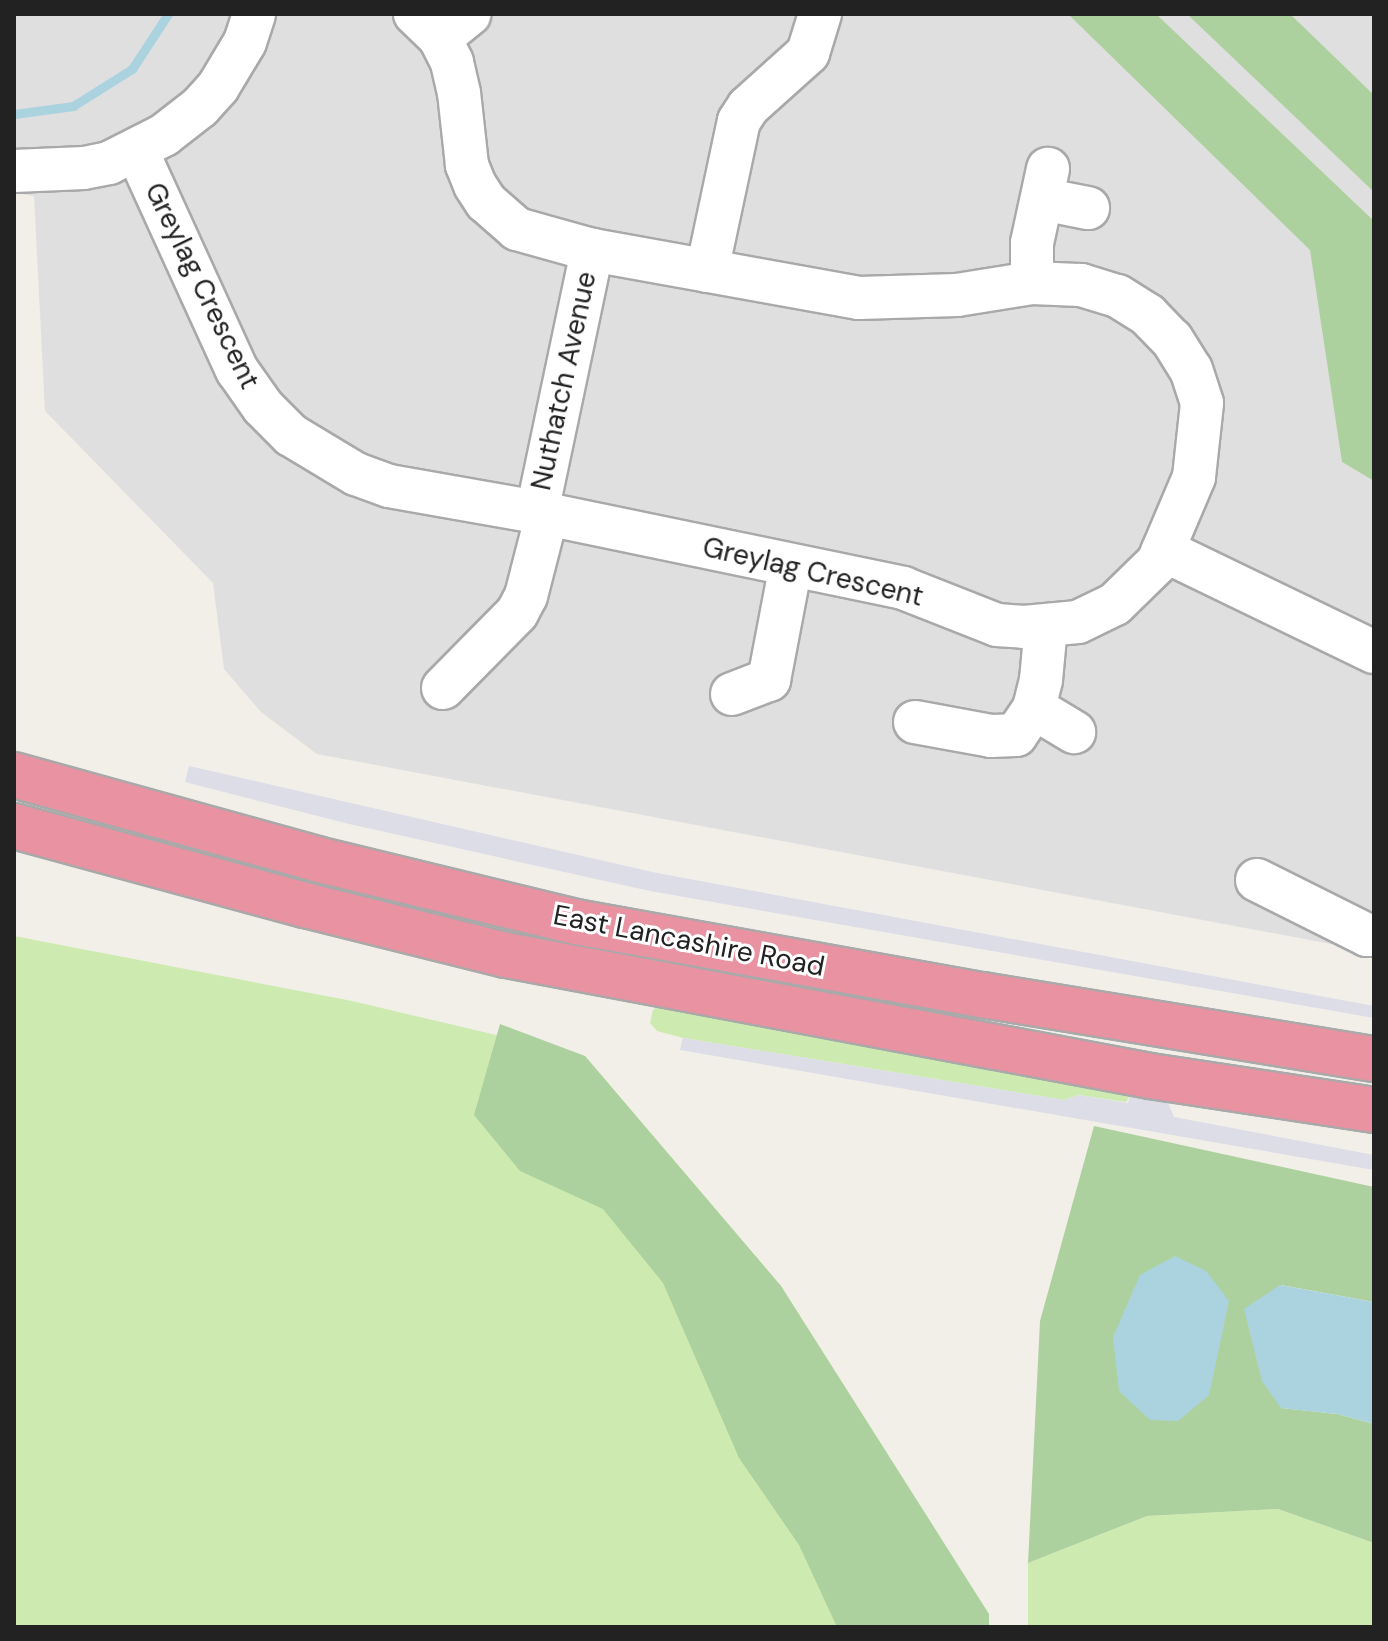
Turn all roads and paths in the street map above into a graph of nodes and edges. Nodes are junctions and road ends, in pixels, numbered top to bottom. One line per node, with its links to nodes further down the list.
1 (254, 14): 4 (street)
2 (820, 14): 8 (street)
3 (442, 22): 7 (street, Greylag Crescent)
4 (137, 151): 5 (street); 10 (street, Greylag Crescent)
5 (14, 171)
6 (1088, 208): 9 (street)
7 (592, 250): 8 (street, Greylag Crescent); 10 (street, Nuthatch Avenue)
8 (707, 271): 9 (street, Greylag Crescent)
9 (1032, 283): 11 (street, Greylag Crescent)
10 (542, 513): 12 (street, Greylag Crescent); 15 (street, Nuthatch Avenue)
11 (1163, 550): 13 (street, Greylag Crescent); 14 (street)
12 (791, 565): 13 (street, Greylag Crescent); 16 (street)
13 (1046, 626): 18 (street)
14 (1374, 652)
15 (443, 688)
16 (765, 693)
17 (915, 722): 18 (street)
18 (1025, 722): 19 (street)
19 (1074, 732)
20 (14, 775): 24 (highway, East Lancashire Road)
21 (14, 826): 25 (highway, East Lancashire Road)
22 (1257, 880): 23 (street)
23 (1374, 935)
24 (1374, 1059)
25 (1374, 1110)

